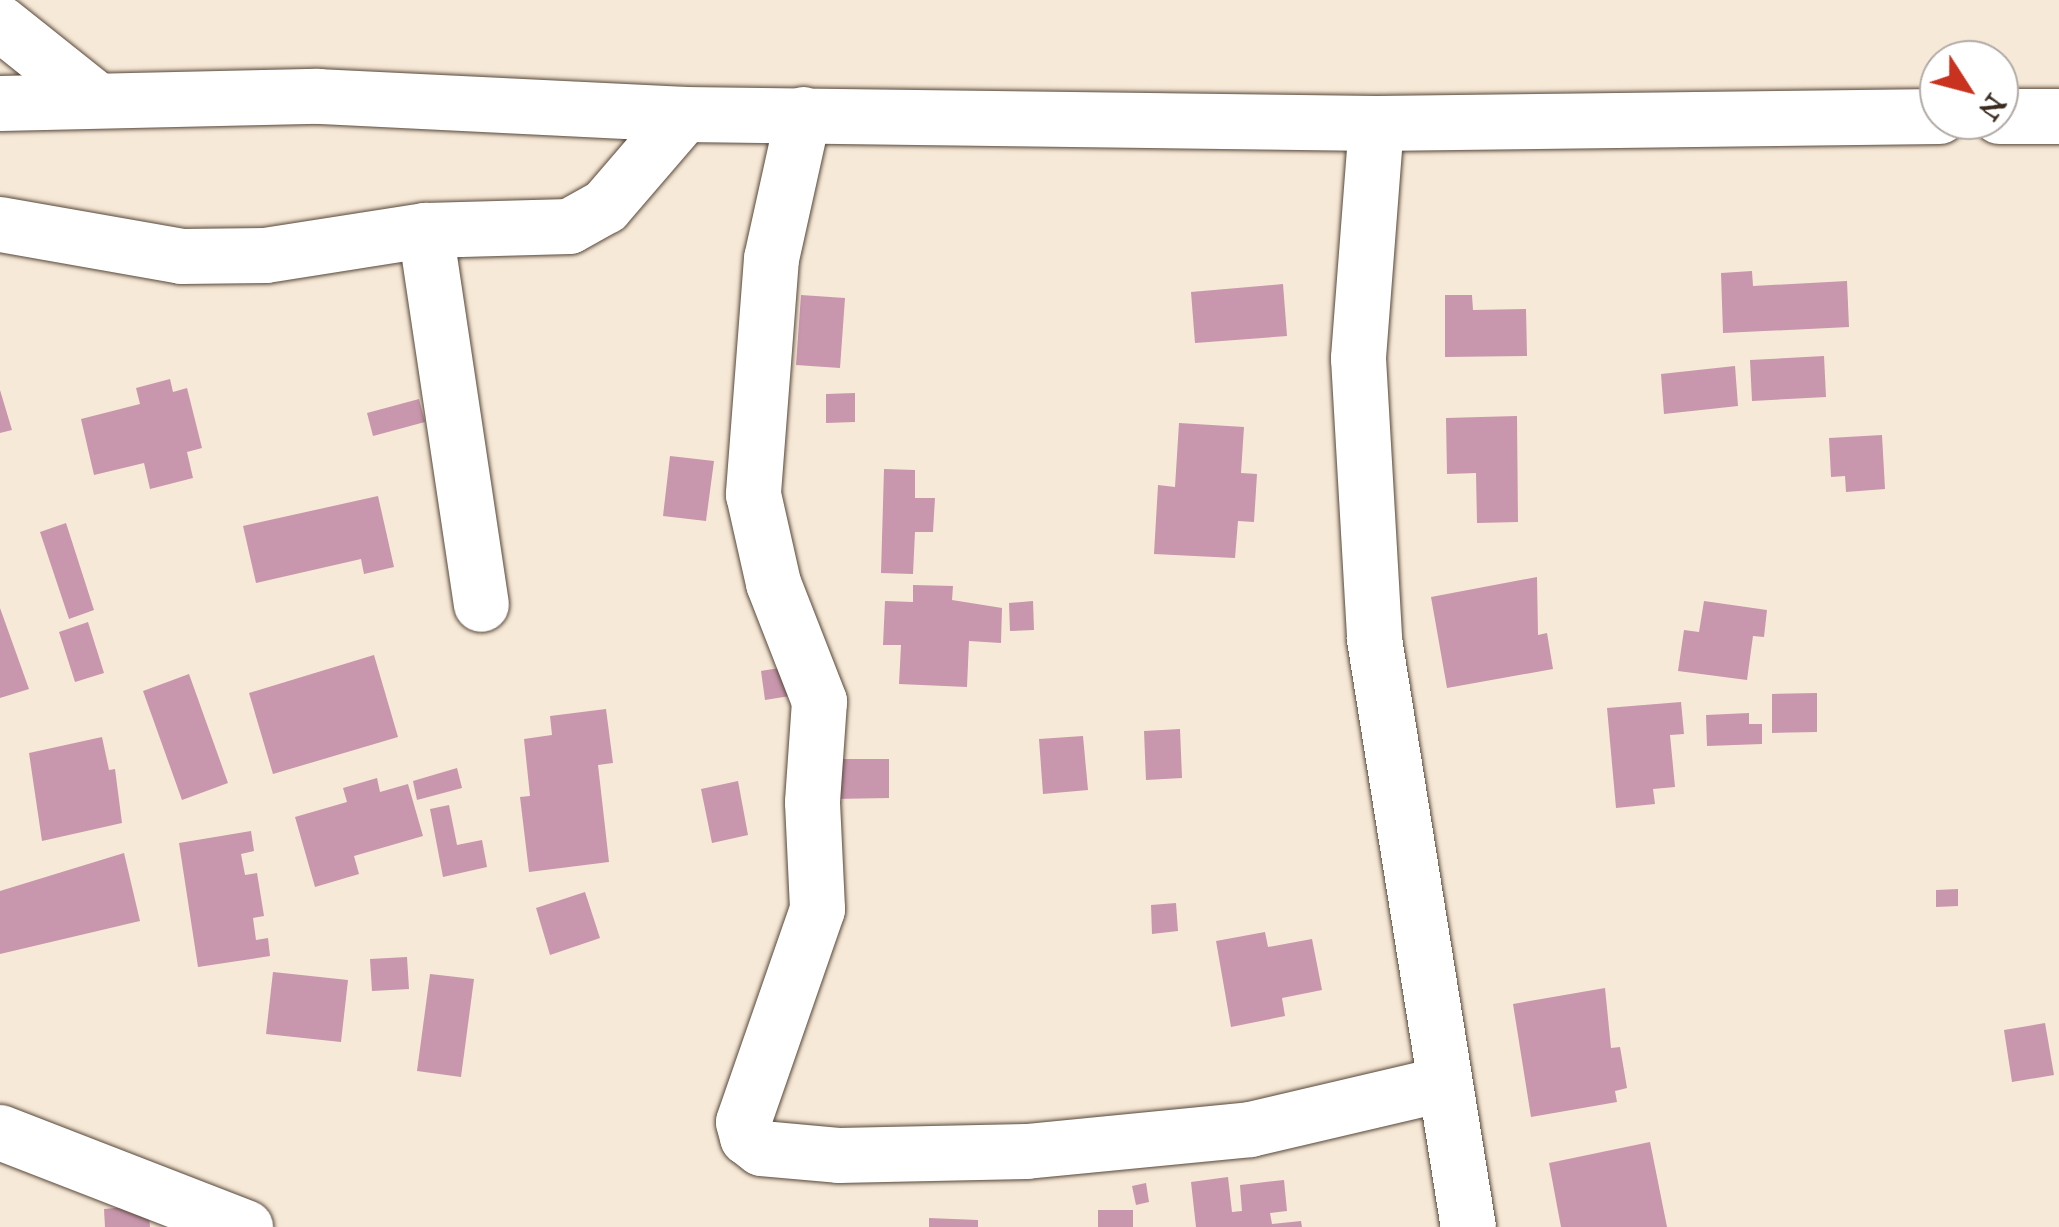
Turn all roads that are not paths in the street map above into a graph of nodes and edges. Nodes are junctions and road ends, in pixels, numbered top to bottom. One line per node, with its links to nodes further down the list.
1 (0, 23): 2 (street)
2 (94, 98): 3 (street); 4 (street)
3 (0, 103)
4 (684, 114): 5 (street); 11 (street)
5 (803, 114): 9 (street); 13 (street)
6 (1919, 116): 9 (street)
7 (2019, 116): 8 (street)
8 (2059, 116)
9 (1376, 123): 13 (street)
10 (0, 224): 11 (street)
11 (425, 230): 12 (street)
12 (481, 604)
13 (1442, 1084): 16 (street)
14 (0, 1132): 15 (street)
15 (245, 1227)
16 (1468, 1227)

